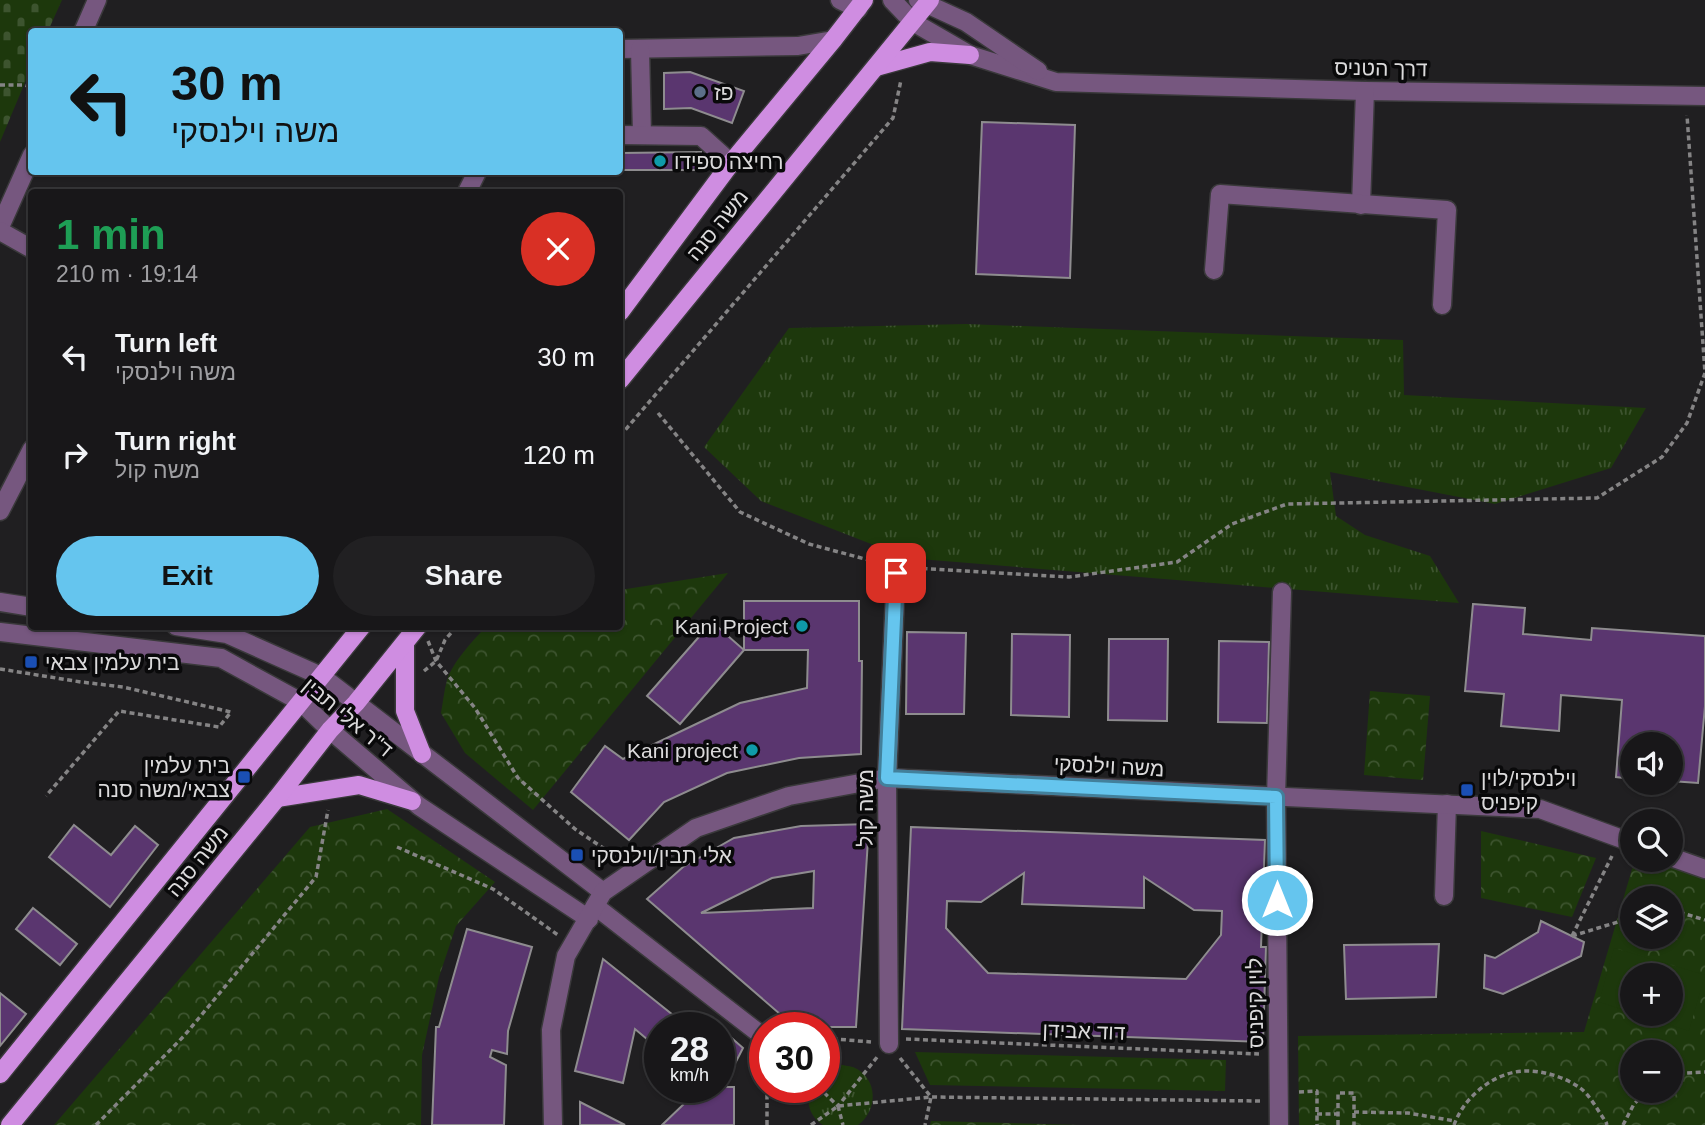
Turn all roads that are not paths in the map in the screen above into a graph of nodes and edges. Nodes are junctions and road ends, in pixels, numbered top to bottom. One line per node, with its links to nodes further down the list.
1 (97, 0): 9 (street)
2 (840, 0): 6 (street)
3 (892, 0): 7 (street, דרך הטניס)
4 (954, 0): 8 (street)
5 (925, 1): 7 (main road, משה סנה); 8 (street)
6 (861, 4): 10 (main road, משה סנה)
7 (913, 22): 13 (street, דרך הטניס); 14 (main road, משה סנה)
8 (966, 22): 15 (street)
9 (85, 28)
10 (833, 40): 12 (street); 20 (main road, משה סנה)
11 (623, 49): 12 (street)
12 (640, 49): 19 (street)
13 (970, 55): 14 (main road); 15 (street, דרך הטניס)
14 (876, 67): 28 (main road, משה סנה)
15 (1056, 82): 16 (street, דרך הטניס)
16 (1366, 91): 17 (street, דרך הטניס); 22 (street)
17 (1705, 96)
18 (623, 135): 19 (street)
19 (642, 135): 20 (street)
20 (731, 163): 27 (main road, משה סנה)
21 (28, 164): 23 (street)
22 (1361, 205): 25 (street); 26 (street)
23 (0, 229): 24 (street)
24 (28, 246)
25 (1214, 270)
26 (1442, 305)
27 (623, 308)
28 (623, 376)
29 (28, 457): 30 (street)
30 (0, 511)
31 (896, 570): 45 (street, משה קול)
32 (1282, 592): 46 (street, לוין קיפניס)
33 (0, 602): 34 (street)
34 (28, 606)
35 (202, 630): 40 (street, ד"ר אלי תבין)
36 (359, 630): 40 (main road, משה סנה)
37 (0, 632): 41 (street, ד"ר אלי תבין)
38 (422, 632): 39 (main road, משה סנה)
39 (405, 643): 42 (main road, משה סנה); 44 (main road)
40 (321, 676): 41 (main road, משה סנה); 42 (street, ד"ר אלי תבין)
41 (301, 702): 43 (street, ד"ר אלי תבין); 57 (main road, משה סנה)
42 (356, 702): 43 (main road, משה סנה); 44 (street, ד"ר אלי תבין)
43 (330, 730): 47 (main road, משה סנה); 48 (street, ד"ר אלי תבין)
44 (422, 754): 54 (street, ד"ר אלי תבין)
45 (887, 778): 46 (street, משה וילנסקי); 54 (street, משה וילנסקי); 56 (street, משה קול)
46 (1276, 797): 49 (street, משה וילנסקי); 60 (street, לוין קיפניס)
47 (278, 798): 48 (main road); 58 (main road, משה סנה)
48 (412, 801): 54 (street, ד"ר אלי תבין)
49 (1447, 804): 50 (street, משה וילנסקי); 53 (street)
50 (1620, 838)
51 (1683, 861): 52 (street)
52 (1705, 869)
53 (1444, 896)
54 (596, 906): 55 (street, ד"ר אלי תבין); 59 (street)
55 (749, 1026)
56 (888, 1041)
57 (0, 1074)
58 (10, 1125)
59 (553, 1125)
60 (1279, 1125)

